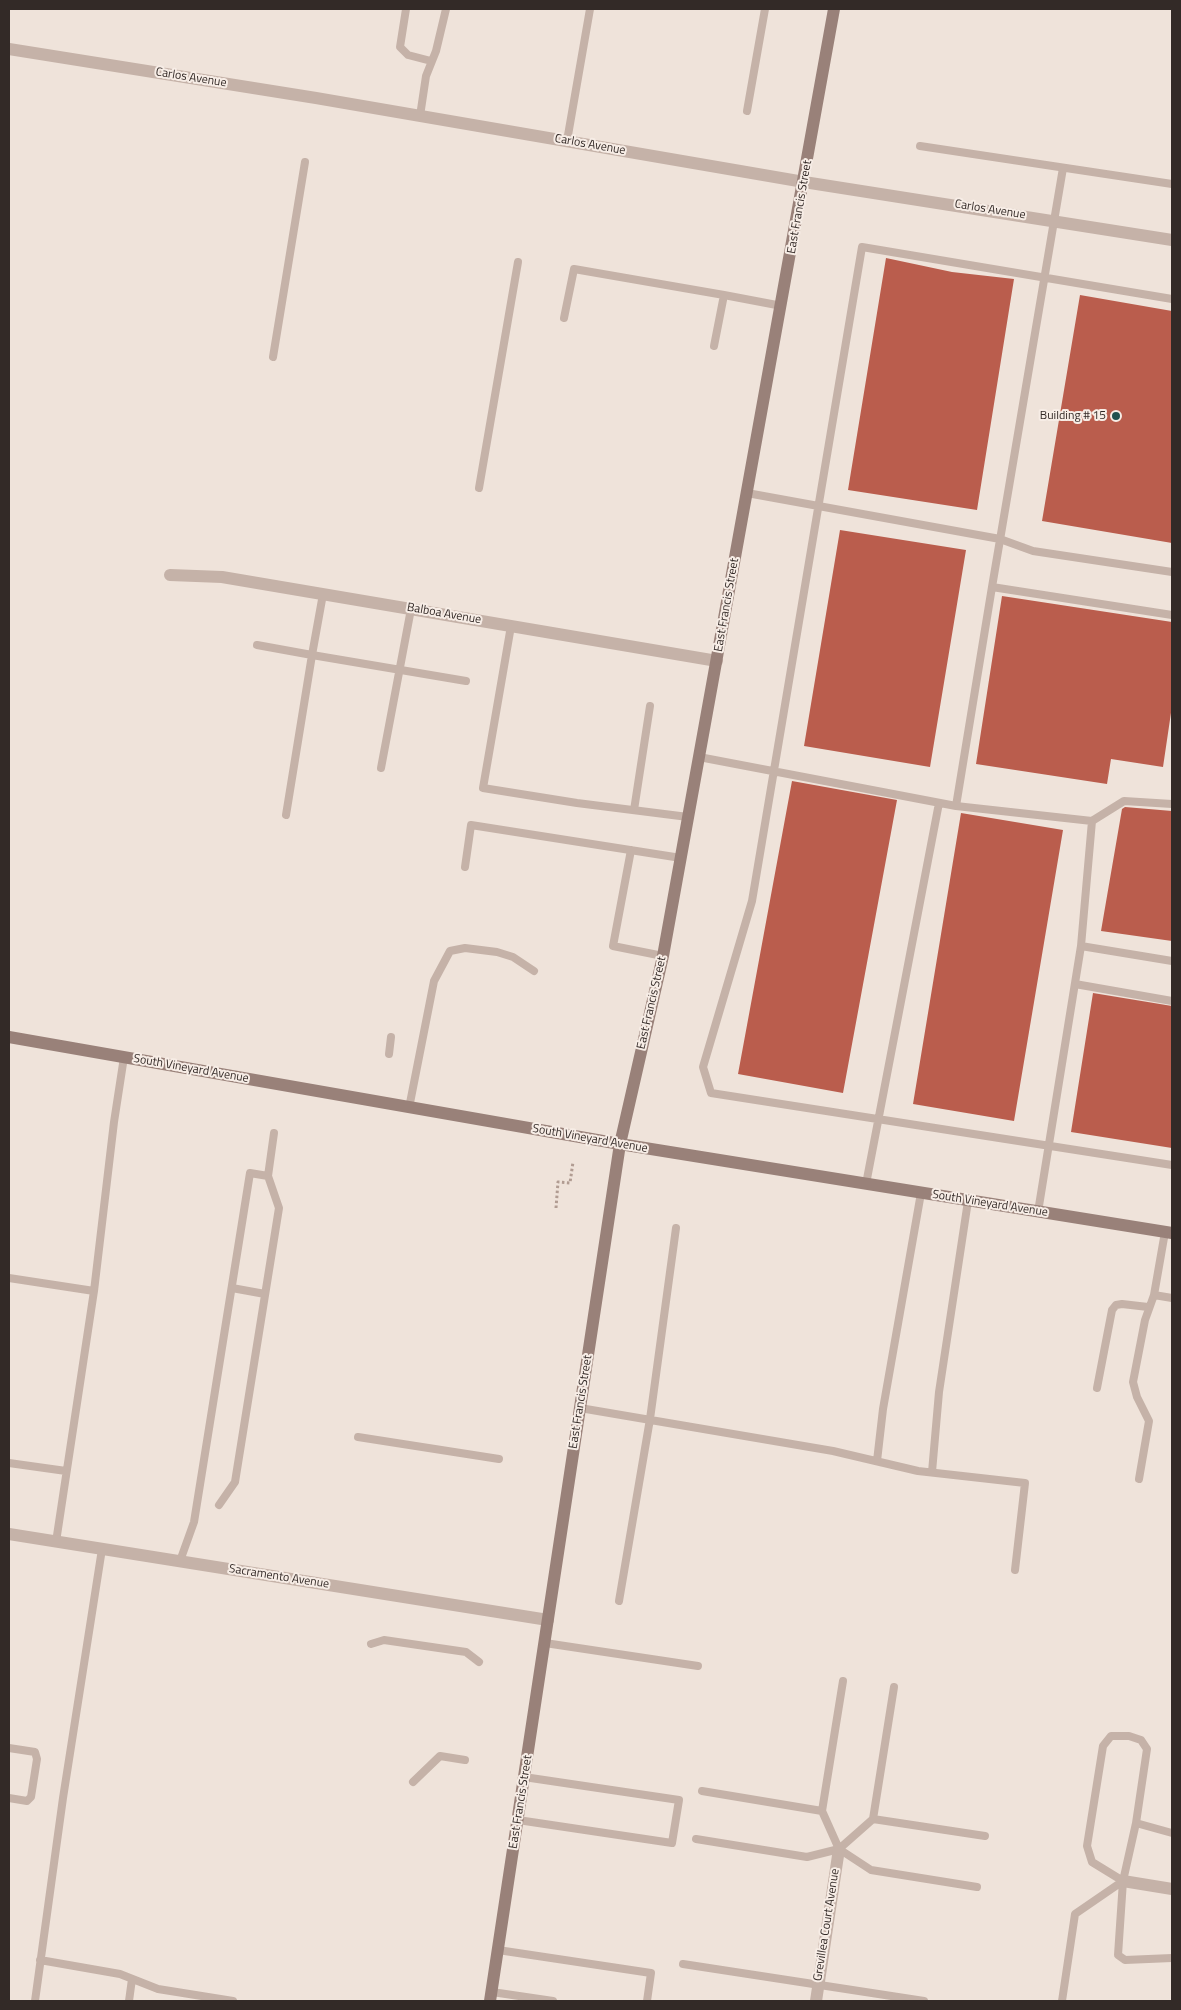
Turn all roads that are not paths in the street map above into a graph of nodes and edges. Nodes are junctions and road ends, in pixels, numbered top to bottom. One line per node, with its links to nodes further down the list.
1 (406, 9): 7 (lane)
2 (446, 9): 7 (lane)
3 (590, 9): 10 (lane)
4 (765, 9): 8 (lane)
5 (834, 9): 14 (street, East Francis Street)
6 (9, 49): 9 (street, Carlos Avenue)
7 (432, 61): 9 (lane)
8 (747, 111)
9 (420, 116): 10 (street, Carlos Avenue)
10 (567, 141): 14 (street, Carlos Avenue)
11 (920, 146): 13 (lane)
12 (305, 162): 25 (lane)
13 (1063, 168): 15 (lane); 16 (lane)
14 (804, 182): 16 (street, Carlos Avenue); 22 (street, East Francis Street)
15 (1172, 184)
16 (1055, 221): 17 (street, Carlos Avenue); 19 (lane)
17 (1172, 240)
18 (518, 262): 26 (lane)
19 (1045, 277): 21 (lane); 28 (lane); 29 (lane)
20 (724, 295): 22 (lane); 23 (lane); 24 (lane)
21 (1172, 299)
22 (782, 306): 27 (street, East Francis Street)
23 (564, 318)
24 (714, 346)
25 (273, 357)
26 (480, 488)
27 (747, 493): 28 (lane); 39 (street, East Francis Street)
28 (818, 506): 29 (lane); 45 (lane)
29 (1000, 539): 30 (lane); 32 (lane)
30 (1172, 572)
31 (170, 575): 33 (street, Balboa Avenue)
32 (992, 587): 35 (lane); 48 (lane)
33 (323, 594): 34 (street, Balboa Avenue); 38 (lane)
34 (411, 609): 36 (street, Balboa Avenue); 40 (lane)
35 (1172, 615)
36 (511, 626): 39 (street, Balboa Avenue); 49 (lane)
37 (257, 645): 38 (lane)
38 (312, 655): 40 (lane); 50 (lane)
39 (717, 661): 43 (street, East Francis Street)
40 (400, 671): 41 (lane); 44 (lane)
41 (466, 681)
42 (650, 706): 49 (lane)
43 (699, 757): 45 (lane); 51 (street, East Francis Street)
44 (381, 768)
45 (773, 770): 46 (lane); 67 (lane)
46 (938, 803): 48 (lane); 67 (lane)
47 (1172, 804): 52 (lane)
48 (956, 806): 52 (lane)
49 (634, 810): 51 (lane)
50 (286, 815)
51 (688, 817): 54 (street, East Francis Street)
52 (1092, 821): 56 (lane)
53 (631, 850): 54 (lane); 55 (lane); 57 (lane)
54 (681, 858): 57 (street, East Francis Street)
55 (465, 867)
56 (1082, 946): 58 (lane); 60 (lane)
57 (663, 956): 69 (street, East Francis Street)
58 (1172, 961)
59 (534, 971): 66 (lane)
60 (1075, 984): 61 (lane); 70 (lane)
61 (1172, 1001)
62 (9, 1037): 65 (street, South Vineyard Avenue)
63 (391, 1037): 64 (lane)
64 (389, 1054)
65 (124, 1057): 66 (street, South Vineyard Avenue); 81 (lane)
66 (409, 1108): 69 (street, South Vineyard Avenue)
67 (878, 1120): 70 (lane); 73 (lane)
68 (274, 1133): 72 (lane)
69 (620, 1144): 73 (street, South Vineyard Avenue); 87 (street, East Francis Street)
70 (1048, 1147): 71 (lane); 76 (lane)
71 (1172, 1165)
72 (268, 1176): 80 (lane); 82 (lane)
73 (866, 1184): 74 (street, South Vineyard Avenue)
74 (920, 1193): 75 (street, South Vineyard Avenue); 91 (lane)
75 (968, 1201): 76 (street, South Vineyard Avenue); 94 (lane)
76 (1038, 1212): 78 (street, South Vineyard Avenue)
77 (676, 1228): 88 (lane)
78 (1168, 1232): 83 (lane)
79 (9, 1278): 81 (lane)
80 (232, 1288): 82 (lane); 100 (lane)
81 (94, 1291): 93 (lane)
82 (265, 1294): 96 (lane)
83 (1154, 1295): 84 (lane); 85 (lane)
84 (1172, 1298)
85 (1148, 1307): 86 (lane); 95 (lane)
86 (1097, 1388)
87 (580, 1408): 88 (lane); 103 (street, East Francis Street)
88 (650, 1419): 91 (lane); 102 (lane)
89 (358, 1437): 90 (lane)
90 (499, 1459)
91 (876, 1461): 94 (lane)
92 (9, 1463): 93 (lane)
93 (66, 1471): 98 (lane)
94 (932, 1472): 101 (lane)
95 (1139, 1479)
96 (218, 1505)
97 (9, 1534): 98 (street, Sacramento Avenue)
98 (56, 1542): 99 (street, Sacramento Avenue)
99 (102, 1549): 100 (street, Sacramento Avenue); 129 (lane)
100 (180, 1561): 103 (street, Sacramento Avenue)
101 (1014, 1570)
102 (619, 1600)
103 (548, 1620): 104 (street, East Francis Street)
104 (545, 1643): 107 (lane); 112 (street, East Francis Street)
105 (371, 1644): 106 (lane)
106 (480, 1662)
107 (698, 1666)
108 (843, 1681): 116 (lane)
109 (894, 1687): 117 (lane)
110 (9, 1748): 115 (lane)
111 (465, 1760): 113 (lane)
112 (524, 1778): 118 (street, East Francis Street); 118 (lane)
113 (413, 1782)
114 (702, 1791): 116 (lane)
115 (9, 1798)
116 (822, 1811): 123 (lane)
117 (874, 1819): 121 (lane); 123 (lane)
118 (518, 1820): 127 (street, East Francis Street)
119 (1136, 1823): 120 (lane); 124 (lane); 124 (lane)
120 (1172, 1833)
121 (985, 1836)
122 (696, 1839): 123 (lane)
123 (839, 1849): 125 (lane); 132 (street, Grevillea Court Avenue)
124 (1123, 1881): 126 (street); 128 (lane); 142 (lane)
125 (977, 1887)
126 (1172, 1889)
127 (498, 1950): 133 (street, East Francis Street); 139 (lane)
128 (1172, 1958)
129 (40, 1960): 131 (lane); 135 (lane)
130 (683, 1964): 132 (lane)
131 (132, 1979): 134 (lane); 136 (lane)
132 (818, 1984): 140 (street, Grevillea Court Avenue); 141 (lane)
133 (491, 1996): 138 (lane)
134 (199, 1998): 137 (lane)
135 (35, 2001)
136 (129, 2001)
137 (227, 2001)
138 (553, 2001)
139 (647, 2001)
140 (816, 2001)
141 (924, 2001)
142 (1062, 2001)

